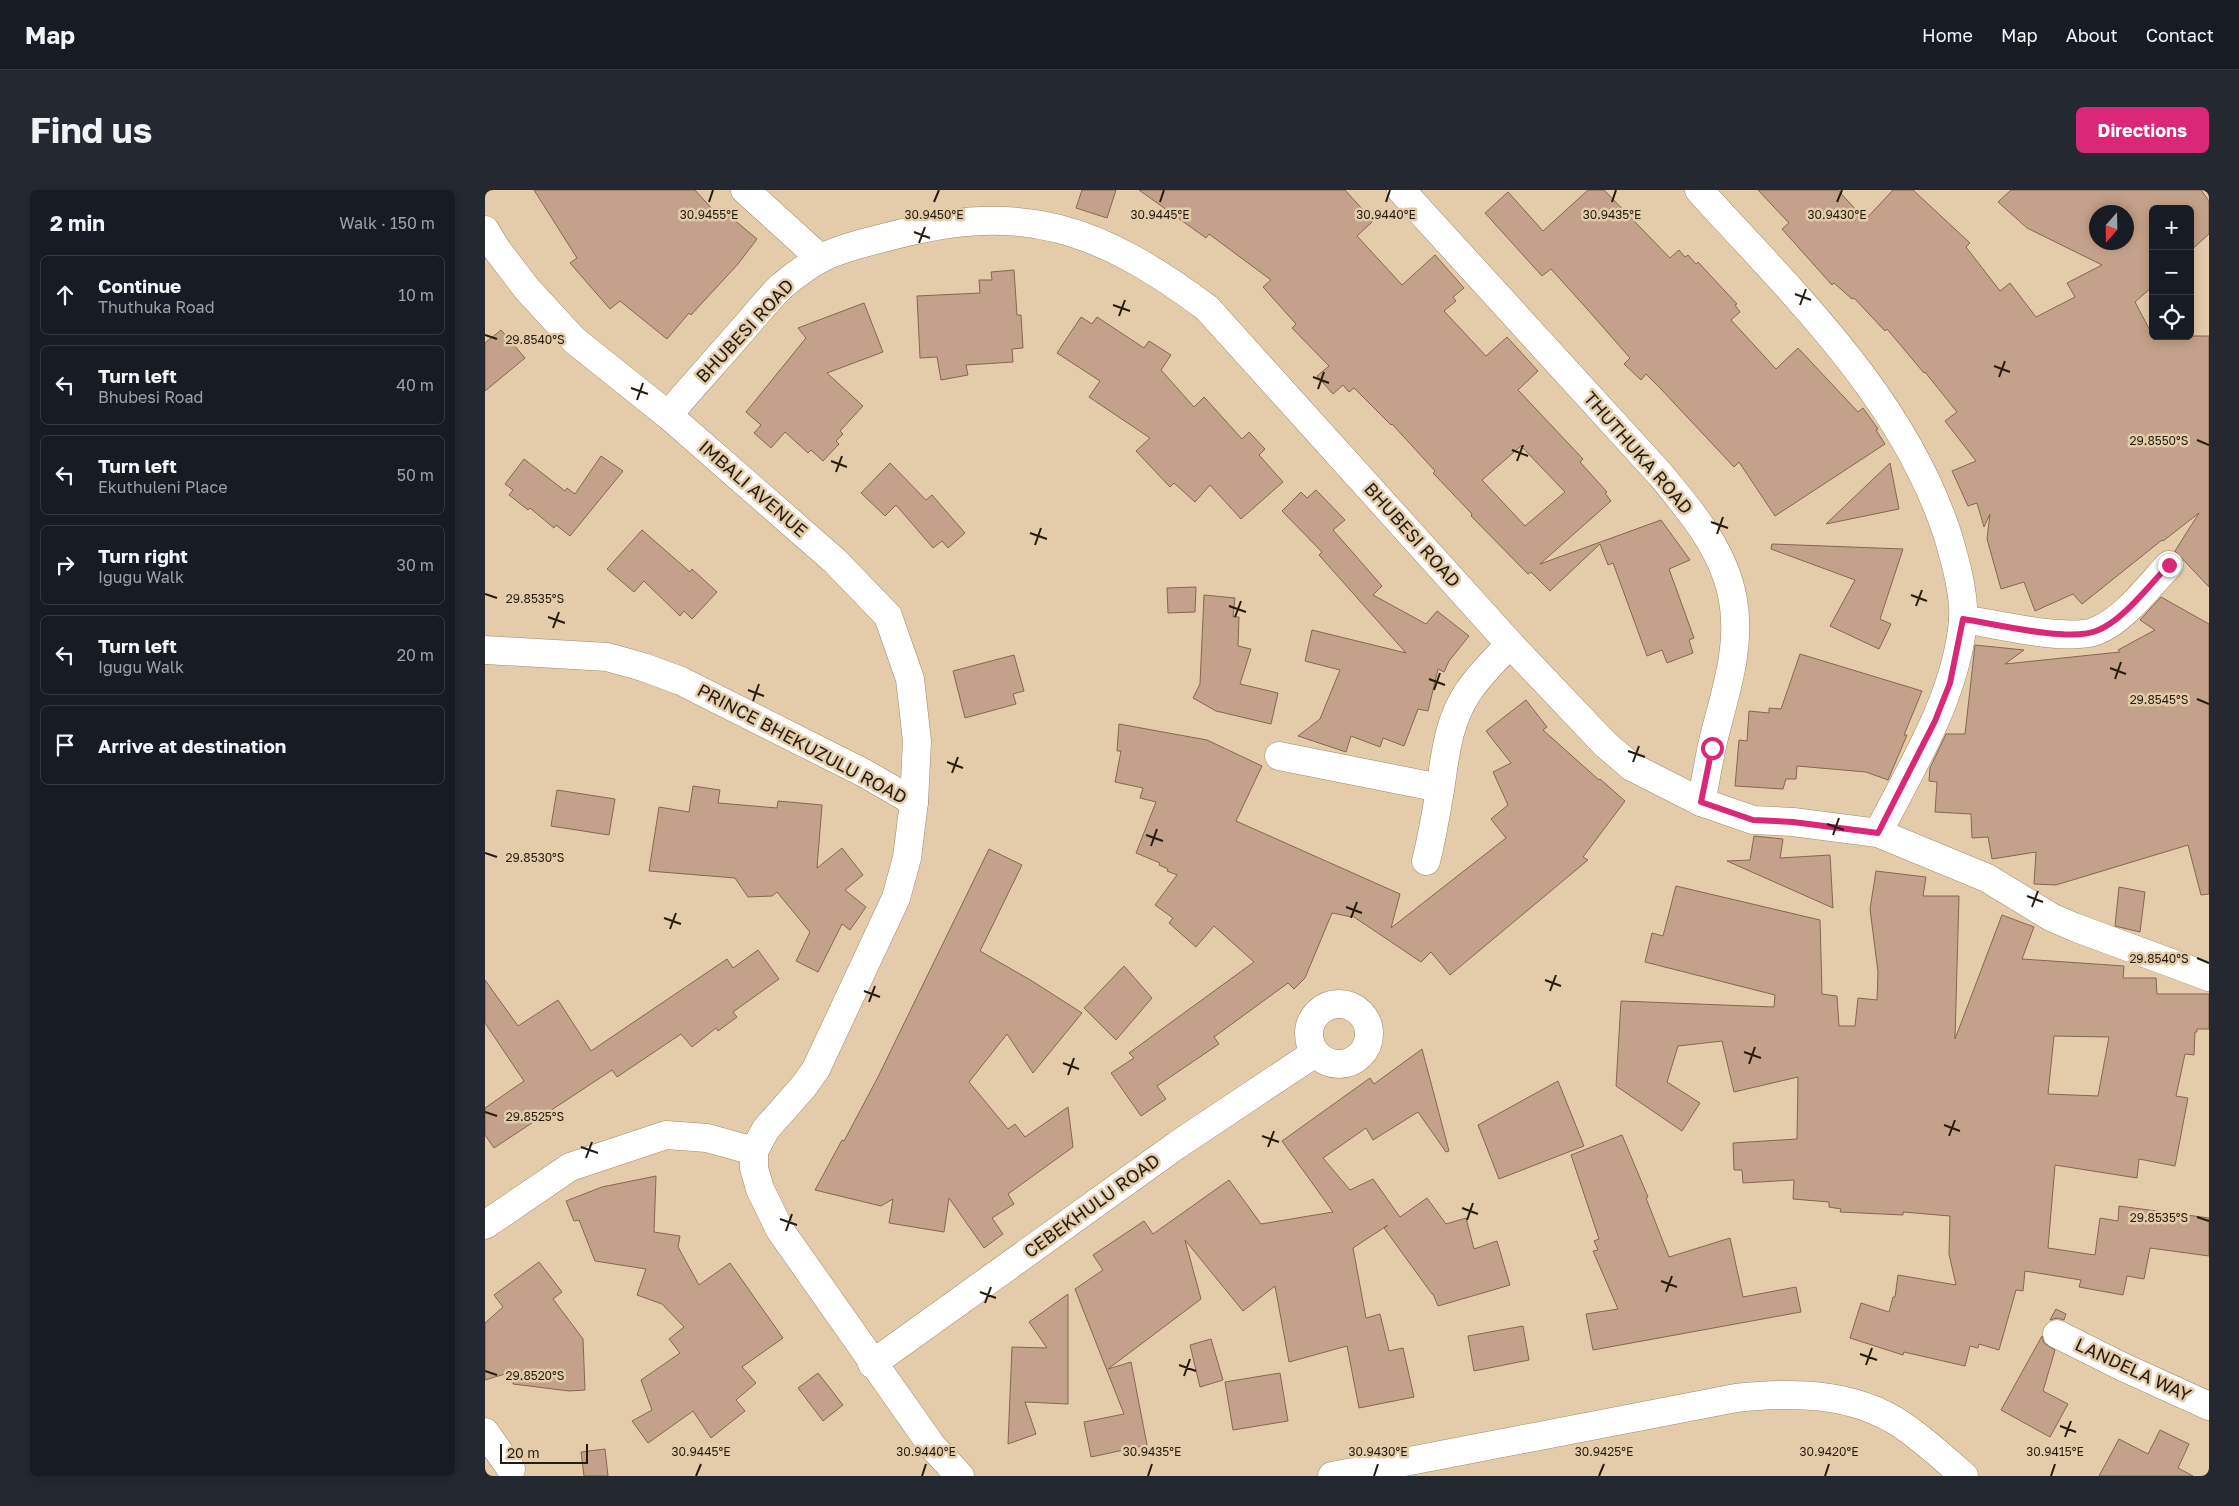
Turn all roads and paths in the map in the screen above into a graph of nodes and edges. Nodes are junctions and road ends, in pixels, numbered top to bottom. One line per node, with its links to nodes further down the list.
1 (745, 190): 5 (street)
2 (1401, 190): 14 (street, THUTHUKA ROAD)
3 (1699, 190): 8 (street)
4 (485, 230): 6 (street, IMBALI AVENUE)
5 (820, 258): 6 (street, BHUBESI ROAD); 9 (street, BHUBESI ROAD)
6 (668, 415): 13 (street, IMBALI AVENUE)
7 (2169, 565): 8 (street)
8 (1963, 619): 15 (street)
9 (1511, 644): 12 (street); 14 (street, BHUBESI ROAD)
10 (485, 650): 13 (street, PRINCE BHEKUZULU ROAD)
11 (1279, 756): 12 (street)
12 (1440, 788): 16 (street)
13 (914, 802): 19 (street, PRINCE BHEKUZULU ROAD)
14 (1701, 802): 15 (street, BHUBESI ROAD)
15 (1878, 833): 17 (street, BHUBESI ROAD)
16 (1426, 862)
17 (2209, 977)
18 (1315, 1053): 22 (street, CEBEKHULU ROAD)
19 (754, 1152): 20 (street); 22 (street)
20 (485, 1224)
21 (2057, 1334): 23 (street, LANDELA WAY)
22 (873, 1364): 26 (street)
23 (2209, 1406)
24 (485, 1432): 25 (street)
25 (511, 1469)
26 (960, 1476)
27 (1332, 1476): 28 (street)
28 (1964, 1476)

